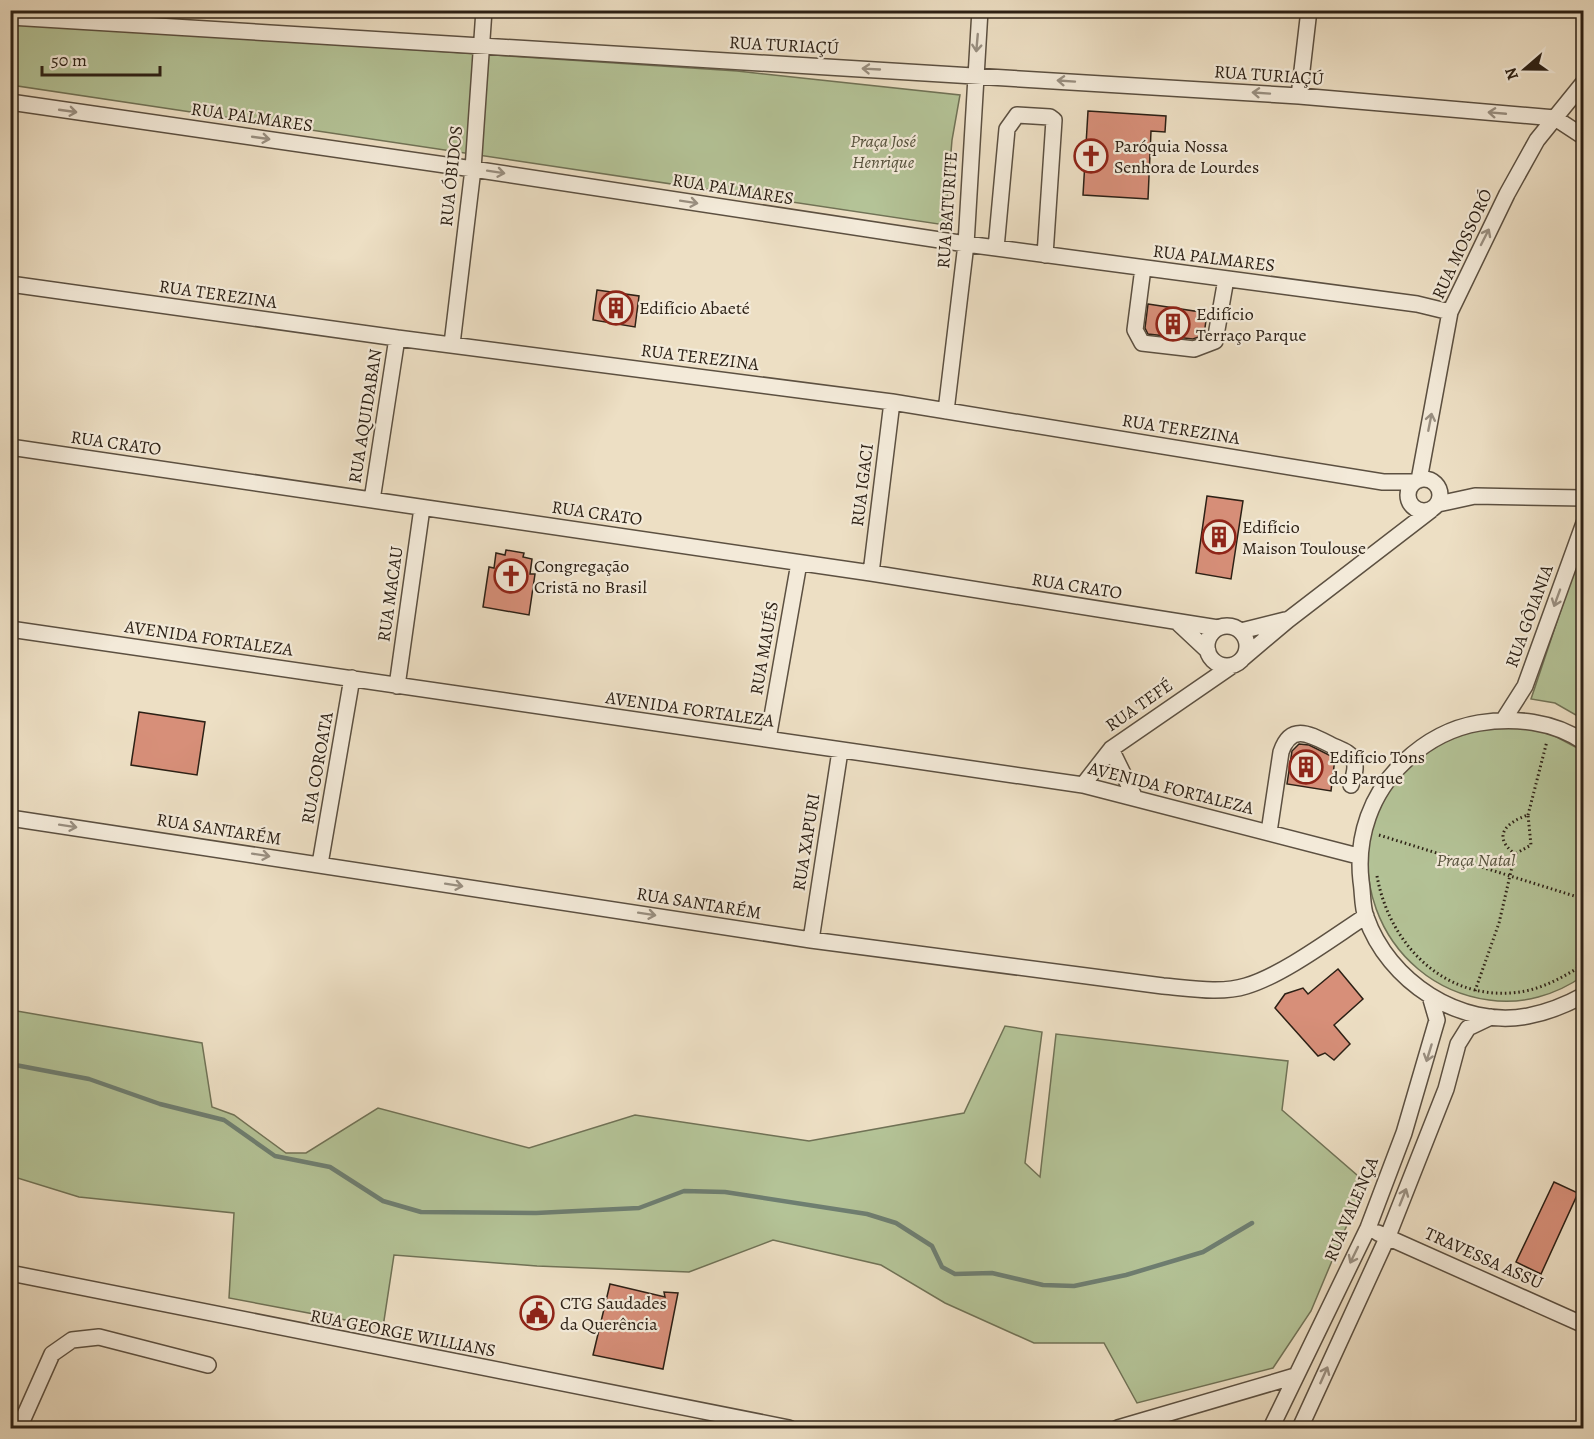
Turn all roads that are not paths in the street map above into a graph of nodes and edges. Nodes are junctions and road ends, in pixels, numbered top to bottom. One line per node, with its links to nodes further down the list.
1 (484, 10): 5 (street, RUA ÓBIDOS)
2 (980, 10): 6 (street, RUA BATURITE, one-way to 6)
3 (1309, 10): 8 (street)
4 (10, 17): 5 (street, RUA TURIAÇÚ)
5 (482, 46): 6 (street, RUA TURIAÇÚ, one-way to 5); 12 (street, RUA ÓBIDOS)
6 (975, 76): 8 (street, RUA TURIAÇÚ, one-way to 6); 13 (street, RUA BATURITE)
7 (1584, 82): 10 (street, RUA MOSSORÓ)
8 (1299, 96): 10 (street, RUA TURIAÇÚ, one-way to 8)
9 (10, 102): 12 (street, RUA PALMARES, one-way to 12)
10 (1555, 118): 11 (street); 19 (street, RUA MOSSORÓ, one-way to 10)
11 (1584, 137)
12 (473, 169): 13 (street, RUA PALMARES, one-way to 13); 21 (street, RUA ÓBIDOS)
13 (966, 244): 14 (street, RUA PALMARES); 23 (street, RUA BATURITE)
14 (996, 248): 15 (street, RUA PALMARES); 15 (street)
15 (1045, 255): 16 (street, RUA PALMARES)
16 (1143, 268): 17 (street, RUA PALMARES); 17 (street)
17 (1226, 279): 19 (street, RUA PALMARES)
18 (10, 284): 20 (street, RUA TEREZINA)
19 (1450, 312): 25 (street, RUA MOSSORÓ, one-way to 19)
20 (397, 338): 21 (street, RUA TEREZINA); 30 (street, RUA AQUIDABAN)
21 (452, 344): 22 (street, RUA TEREZINA)
22 (892, 402): 23 (street, RUA TEREZINA); 37 (street, RUA IGACI)
23 (946, 411): 26 (street, RUA TEREZINA)
24 (10, 447): 30 (street, RUA CRATO)
25 (1417, 481): 26 (street, RUA TEREZINA); 27 (street); 31 (street)
26 (1383, 482): 31 (street, RUA TEREZINA)
27 (1437, 485): 28 (street); 32 (street)
28 (1474, 496): 29 (street); 32 (street)
29 (1584, 498)
30 (372, 500): 33 (street, RUA CRATO)
31 (1411, 503): 32 (street); 35 (street)
32 (1435, 507): 35 (street, RUA TEFÉ)
33 (422, 508): 36 (street, RUA CRATO); 46 (street, RUA MACAU)
34 (1584, 523): 48 (street, RUA GÔIANIA, one-way to 48)
35 (1402, 535): 38 (street, RUA TEFÉ)
36 (800, 563): 37 (street, RUA CRATO); 49 (street, RUA MAUÉS)
37 (871, 573): 39 (street, RUA CRATO)
38 (1288, 620): 42 (street, RUA TEFÉ); 44 (street, RUA TEFÉ)
39 (1176, 622): 40 (street, RUA CRATO); 43 (street)
40 (1218, 628): 42 (street); 43 (street)
41 (10, 629): 45 (street, AVENIDA FORTALEZA)
42 (1241, 631): 44 (street)
43 (1209, 654): 44 (street); 47 (street, RUA TEFÉ)
44 (1238, 662): 47 (street, RUA TEFÉ)
45 (352, 678): 46 (street, AVENIDA FORTALEZA); 59 (street, RUA COROATA)
46 (397, 686): 49 (street, AVENIDA FORTALEZA)
47 (1198, 688): 51 (street, RUA TEFÉ)
48 (1504, 719): 50 (street); 58 (street)
49 (768, 739): 52 (street, AVENIDA FORTALEZA)
50 (1584, 742)
51 (1111, 749): 53 (street, RUA TEFÉ); 55 (street)
52 (840, 751): 53 (street, AVENIDA FORTALEZA); 61 (street, RUA XAPURI)
53 (1083, 785): 55 (street, AVENIDA FORTALEZA)
54 (1351, 785): 57 (street)
55 (1134, 796): 57 (street, AVENIDA FORTALEZA)
56 (10, 818): 59 (street, RUA SANTARÉM, one-way to 59)
57 (1269, 832): 58 (street, AVENIDA FORTALEZA)
58 (1358, 856): 60 (street)
59 (320, 864): 61 (street, RUA SANTARÉM, one-way to 61)
60 (1366, 916): 61 (street, RUA SANTARÉM); 63 (street)
61 (811, 940)
62 (1584, 995): 64 (street)
63 (1430, 996): 64 (street); 65 (street, RUA VALENÇA, one-way to 65)
64 (1491, 1017): 66 (street, one-way to 64)
65 (1368, 1228): 66 (street, TRAVESSA ASSU); 70 (street, RUA VALENÇA, one-way to 70)
66 (1388, 1236): 68 (street, TRAVESSA ASSU); 75 (street, one-way to 66)
67 (10, 1273): 72 (street, RUA GEORGE WILLIANS)
68 (1584, 1325)
69 (208, 1365): 71 (street)
70 (1295, 1376): 73 (street); 74 (street, RUA VALENÇA)
71 (19, 1428)
72 (789, 1428)
73 (1118, 1428)
74 (1271, 1428)
75 (1300, 1428)

